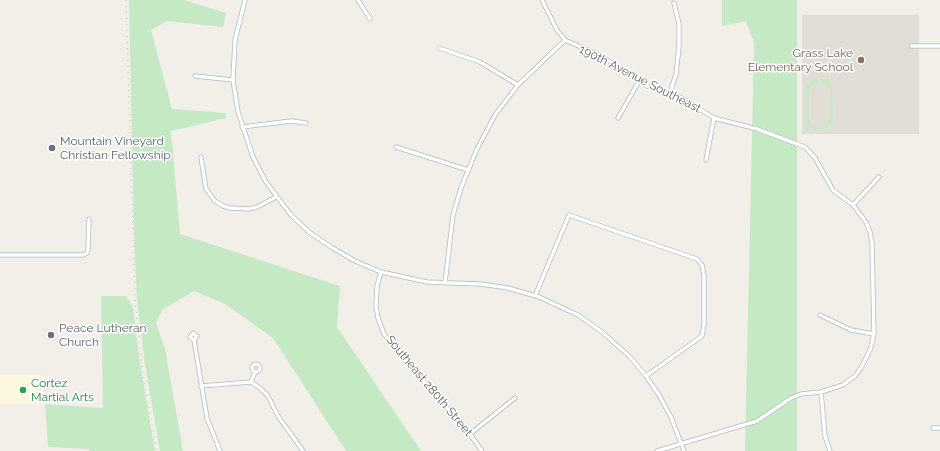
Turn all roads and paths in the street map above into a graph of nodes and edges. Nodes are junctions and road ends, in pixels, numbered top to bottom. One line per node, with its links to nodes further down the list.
1 (245, 0): 11 (street)
2 (358, 0): 5 (street)
3 (542, 0): 6 (street)
4 (674, 3): 14 (street)
5 (370, 19)
6 (565, 40): 12 (street, 190th Avenue Southeast); 13 (street)
7 (911, 46): 8 (street)
8 (940, 46)
9 (439, 48): 13 (street)
10 (195, 76): 11 (street)
11 (234, 80): 18 (street)
12 (639, 81): 14 (street, 190th Avenue Southeast); 15 (street)
13 (518, 86): 22 (street)
14 (670, 93): 16 (street, 190th Avenue Southeast)
15 (618, 118)
16 (714, 118): 21 (street); 25 (street, 190th Avenue Southeast)
17 (306, 123): 18 (street)
18 (242, 127): 24 (street)
19 (396, 147): 22 (street)
20 (202, 157): 24 (street)
21 (706, 160)
22 (468, 170): 29 (street)
23 (879, 177): 25 (street)
24 (276, 197): 28 (street)
25 (853, 205): 32 (street)
26 (88, 219): 27 (street)
27 (0, 255)
28 (381, 272): 29 (street); 42 (street, Southeast 280th Street)
29 (445, 283): 30 (street)
30 (535, 296): 35 (street); 35 (street)
31 (820, 315): 32 (street)
32 (874, 334): 38 (street)
33 (194, 340): 37 (street)
34 (255, 372): 36 (street)
35 (646, 376): 43 (street)
36 (251, 382): 37 (street); 45 (street)
37 (202, 386): 44 (street)
38 (821, 392): 43 (street); 49 (street)
39 (515, 398): 42 (street)
40 (933, 428): 41 (street)
41 (940, 428)
42 (470, 434): 46 (street, Southeast 280th Street)
43 (681, 443): 47 (street); 48 (street)
44 (220, 451)
45 (303, 451)
46 (482, 451)
47 (657, 451)
48 (684, 451)
49 (830, 451)

